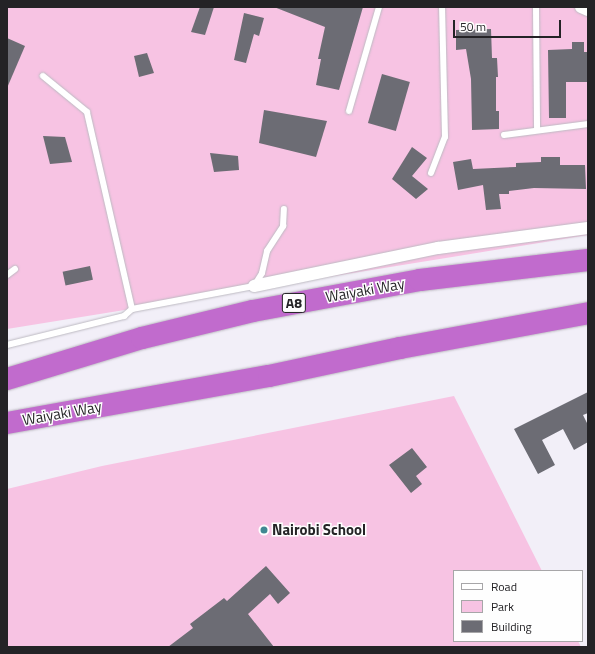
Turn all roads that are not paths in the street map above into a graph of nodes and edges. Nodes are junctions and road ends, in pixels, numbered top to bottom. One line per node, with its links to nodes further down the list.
1 (379, 7): 7 (lane)
2 (442, 7): 11 (lane)
3 (536, 7): 9 (lane)
4 (581, 7): 5 (street)
5 (588, 10)
6 (43, 76): 18 (lane)
7 (349, 111)
8 (588, 124): 9 (lane)
9 (537, 130): 10 (lane)
10 (504, 135)
11 (431, 173)
12 (284, 209): 17 (lane)
13 (588, 228): 17 (street)
14 (588, 260): 21 (highway, Waiyaki Way / A8)
15 (15, 269): 16 (lane)
16 (7, 275)
17 (254, 286): 18 (lane)
18 (132, 309): 20 (lane)
19 (588, 313): 22 (highway, Waiyaki Way)
20 (7, 345)
21 (7, 379)
22 (7, 423)

